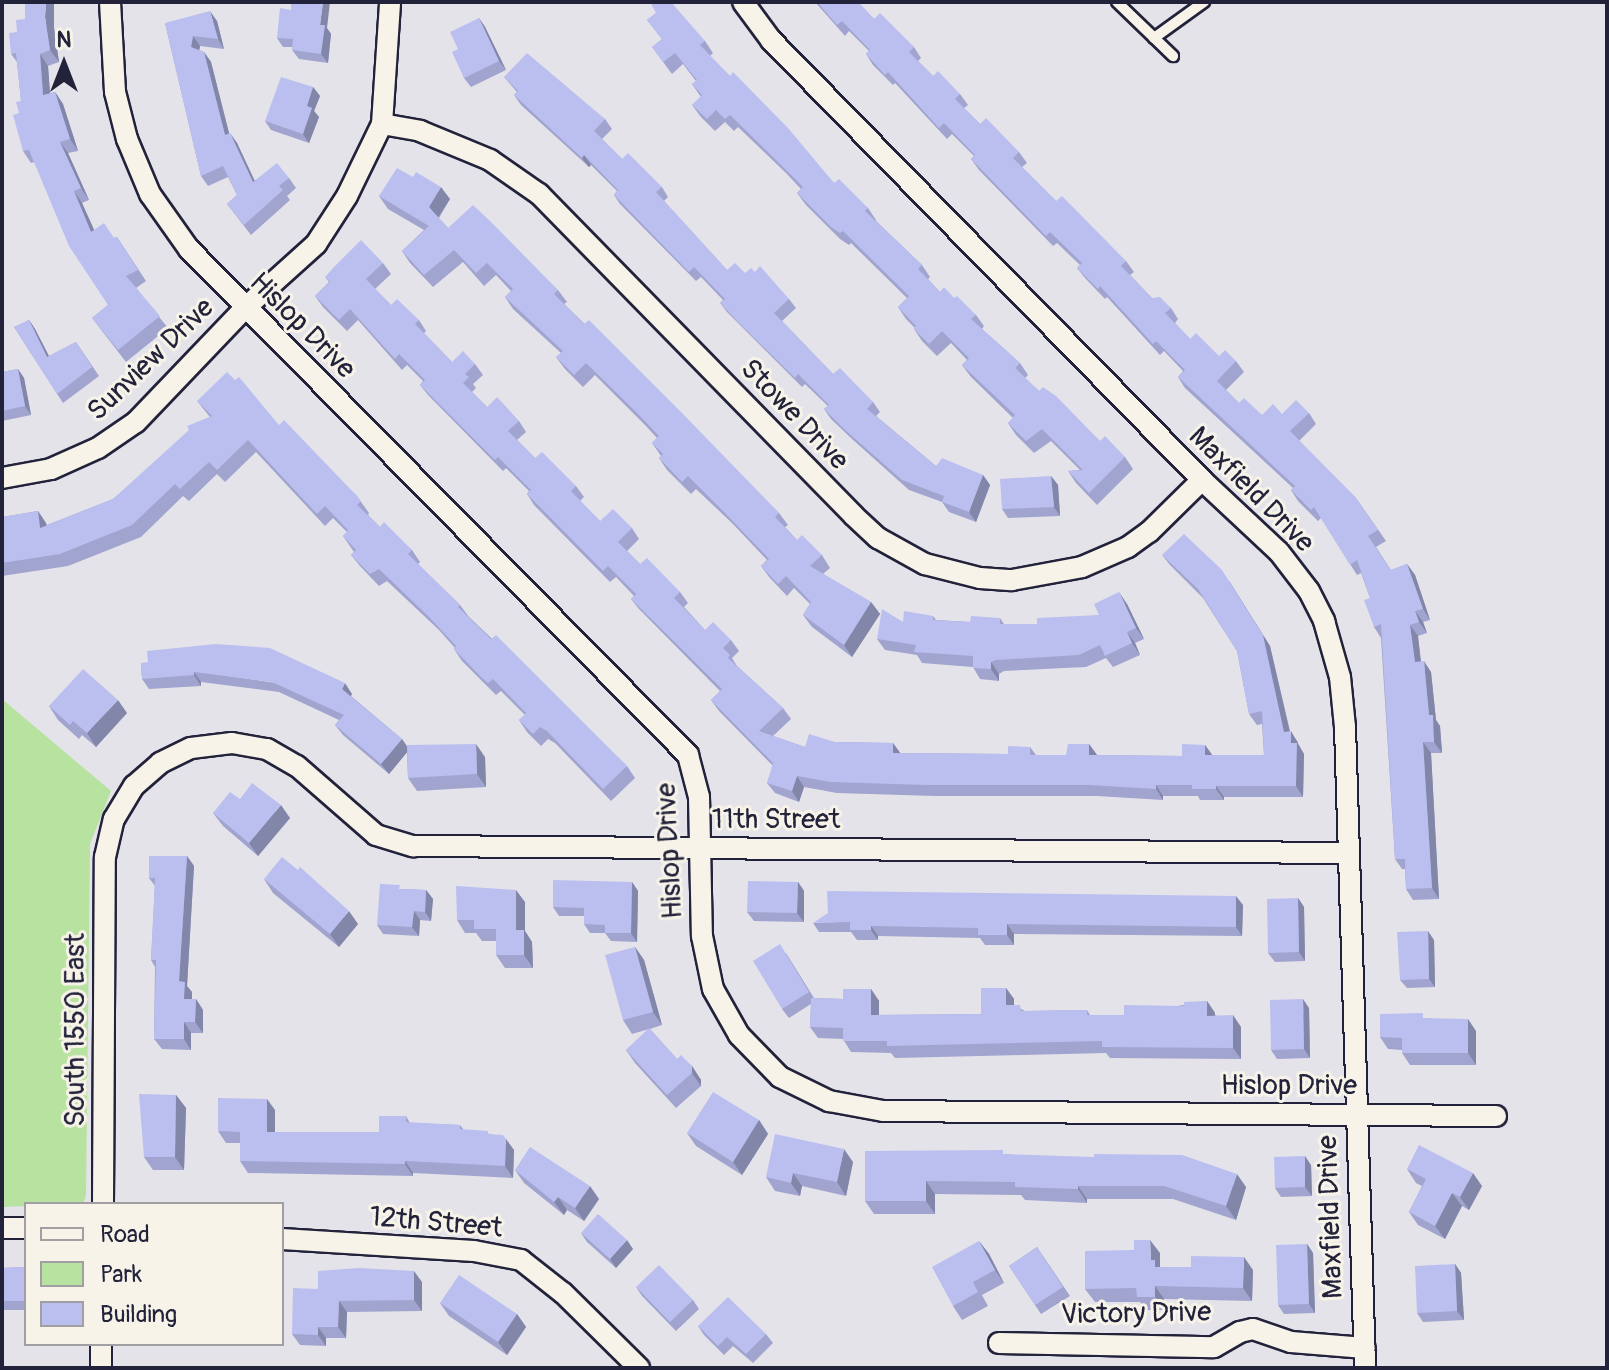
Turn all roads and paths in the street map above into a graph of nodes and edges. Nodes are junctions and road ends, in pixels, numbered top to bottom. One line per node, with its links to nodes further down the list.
1 (110, 2): 9 (street, Hislop Drive)
2 (390, 2): 8 (street)
3 (743, 2): 11 (street, Maxfield Drive)
4 (1117, 2): 6 (lane)
5 (1204, 2): 6 (lane)
6 (1154, 38): 7 (lane)
7 (1173, 56)
8 (382, 124): 9 (street, Sunview Drive); 11 (street, Stowe Drive)
9 (245, 308): 10 (street, Sunview Drive); 12 (street, Hislop Drive)
10 (2, 478)
11 (1202, 480): 13 (street, Maxfield Drive)
12 (701, 847): 13 (street, 11th Street); 14 (street, 11th Street); 15 (street, Hislop Drive)
13 (1348, 853): 15 (street, Maxfield Drive)
14 (105, 857): 17 (street, South 1550 East)
15 (1355, 1115): 16 (street, Hislop Drive); 23 (street, Maxfield Drive)
16 (1496, 1116)
17 (103, 1202)
18 (2, 1228): 19 (street)
19 (24, 1228)
20 (284, 1239): 25 (street, 12th Street)
21 (999, 1343): 23 (street, Victory Drive)
22 (101, 1346): 24 (street)
23 (1365, 1358)
24 (101, 1368)
25 (639, 1368)

